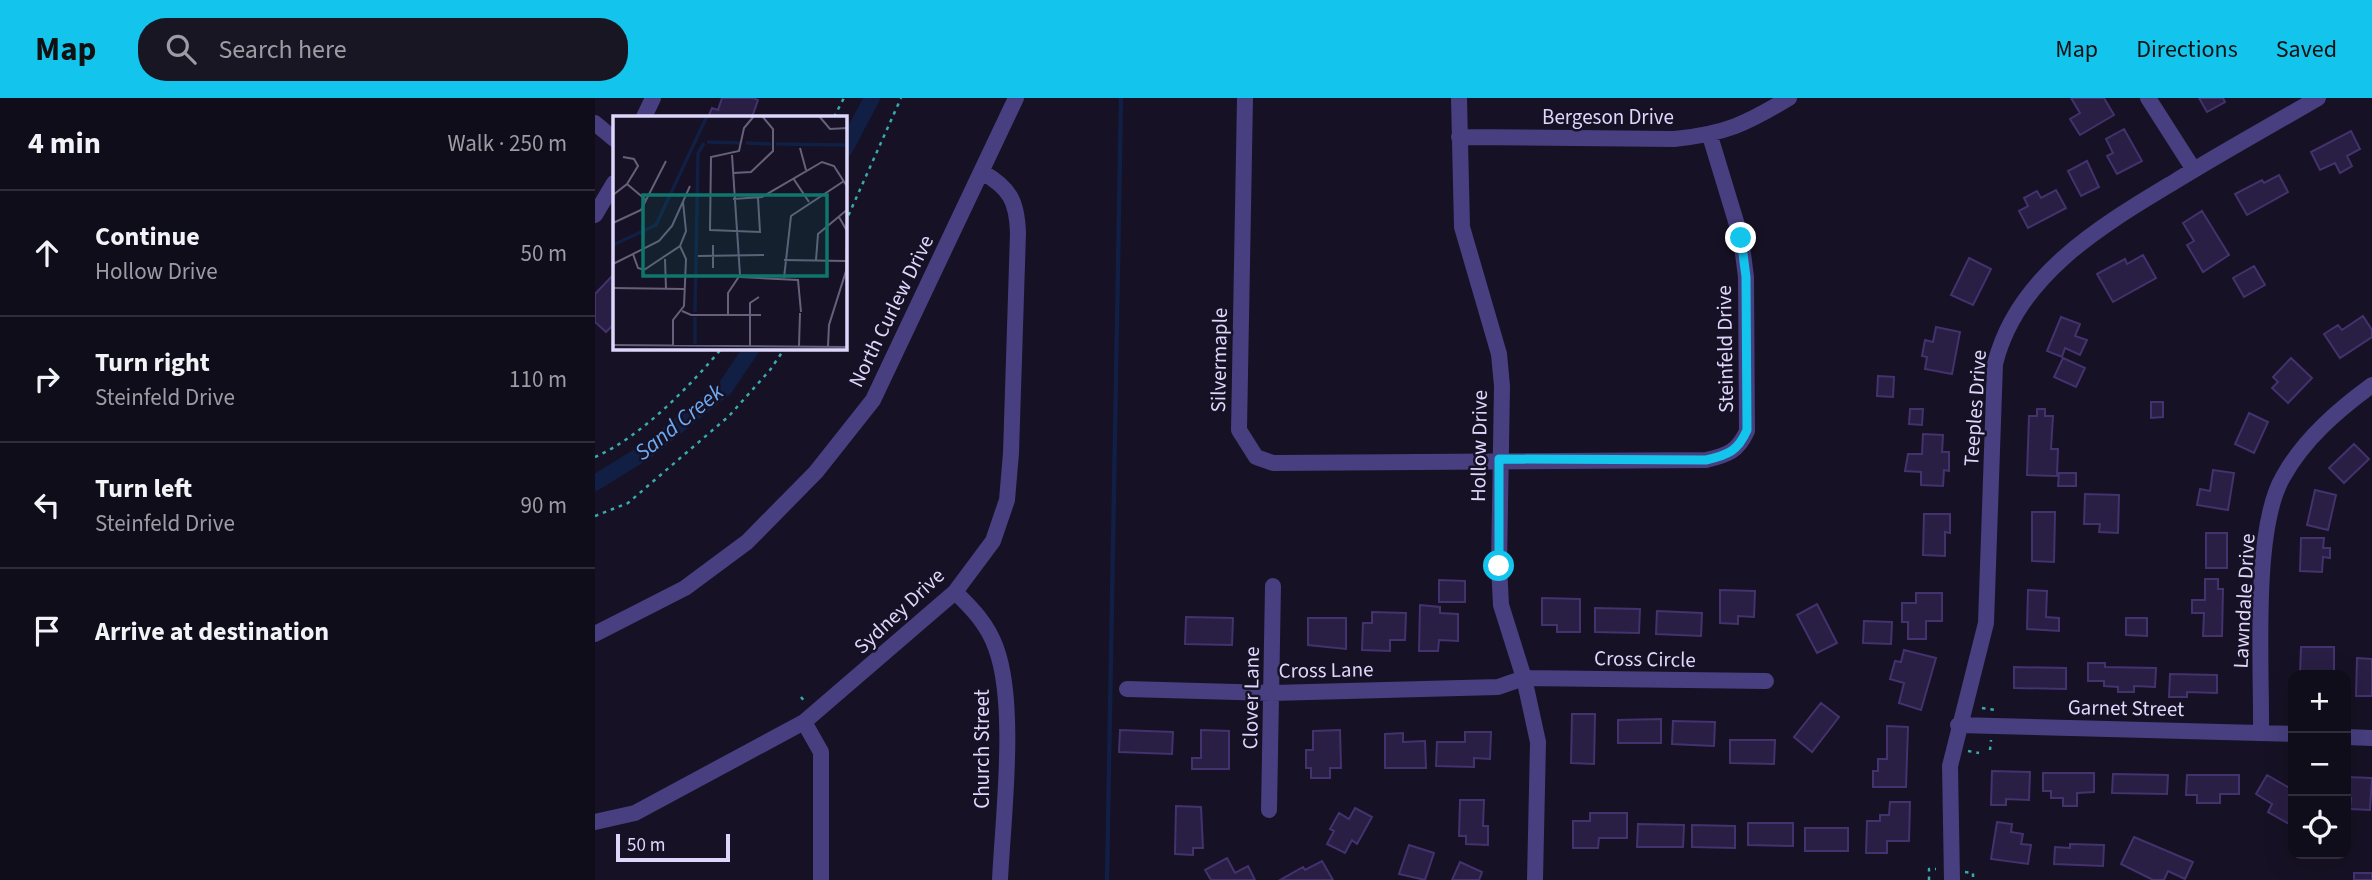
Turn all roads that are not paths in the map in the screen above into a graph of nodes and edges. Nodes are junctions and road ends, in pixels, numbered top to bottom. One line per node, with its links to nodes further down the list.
1 (653, 98): 8 (street)
2 (1016, 98): 14 (street, North Curlew Drive)
3 (1244, 98): 18 (street, Silvermaple)
4 (1459, 98): 11 (street, Hollow Drive)
5 (1789, 98): 10 (street, Bergeson Drive)
6 (2148, 98): 13 (street)
7 (2318, 98): 13 (street, Teeples Drive)
8 (644, 116)
9 (595, 123): 12 (street)
10 (1710, 136): 11 (street, Bergeson Drive); 18 (street, Steinfeld Drive)
11 (1459, 137): 18 (street, Hollow Drive)
12 (613, 138)
13 (2194, 170): 27 (street, Teeples Drive)
14 (982, 172): 20 (street, Sydney Drive); 21 (street, North Curlew Drive)
15 (613, 185): 16 (street)
16 (595, 215)
17 (2372, 385): 28 (street, Lawndale Drive)
18 (1499, 459): 22 (street, Hollow Drive)
19 (1273, 586): 25 (street, Clover Lane)
20 (955, 592): 26 (street, Sydney Drive); 36 (street, Church Street)
21 (595, 634)
22 (1524, 678): 23 (street, Cross Circle); 25 (street, Cross Lane); 37 (street, Hollow Drive)
23 (1766, 681)
24 (1127, 689): 25 (street, Cross Lane)
25 (1272, 692): 32 (street, Clover Lane)
26 (804, 722): 33 (street, Sydney Drive); 35 (street)
27 (1958, 725): 28 (street, Garnet Street); 34 (street, Teeples Drive)
28 (2261, 732): 29 (street, Garnet Street)
29 (2288, 734)
30 (2351, 737): 31 (street)
31 (2372, 738)
32 (1269, 810)
33 (595, 822)
34 (1952, 874)
35 (821, 880)
36 (1000, 880)
37 (1535, 880)

